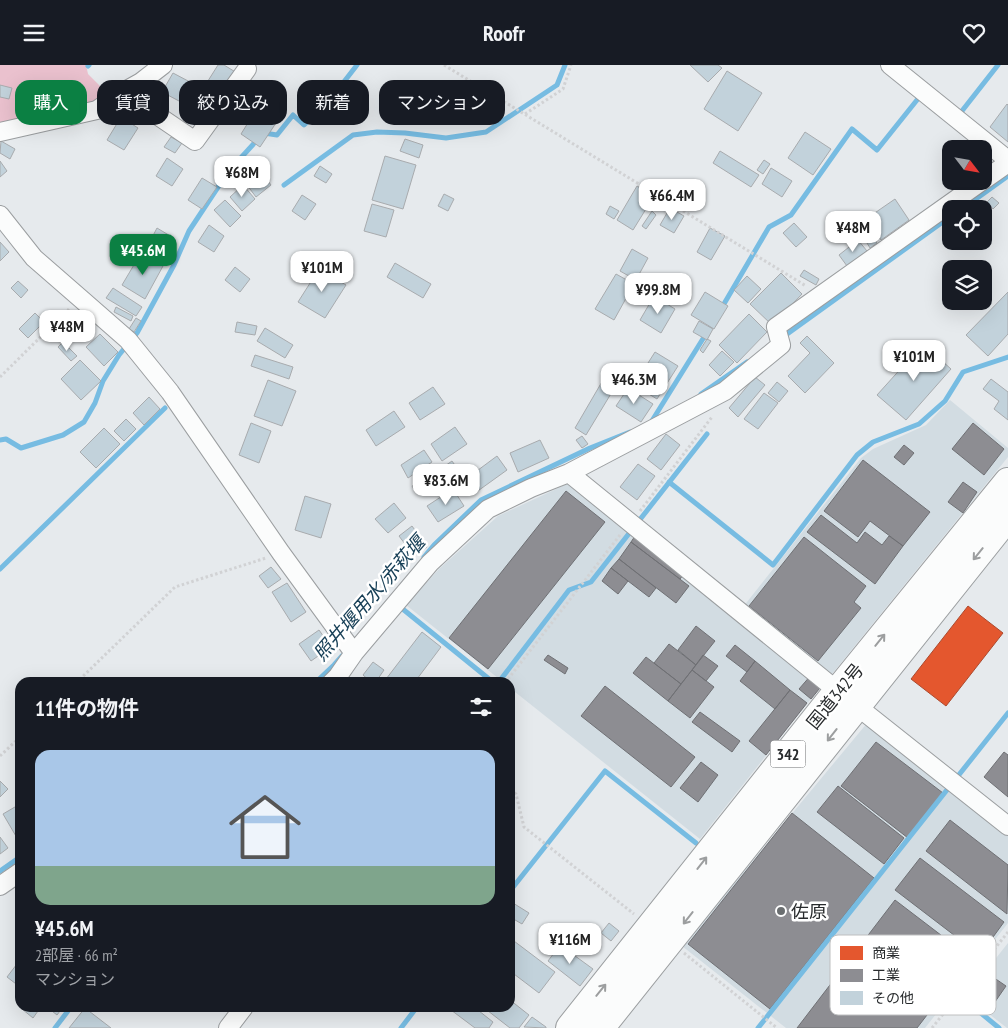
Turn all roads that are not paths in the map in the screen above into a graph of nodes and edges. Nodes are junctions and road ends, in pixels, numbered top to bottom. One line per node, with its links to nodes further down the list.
1 (163, 65): 4 (street)
2 (890, 65): 8 (street)
3 (247, 69): 6 (street)
4 (144, 80)
5 (97, 110): 7 (street)
6 (169, 124)
7 (0, 132)
8 (1008, 161): 9 (street)
9 (992, 174)
10 (970, 190): 12 (street)
11 (0, 215): 14 (street)
12 (569, 473): 14 (street); 16 (street)
13 (1005, 501): 16 (highway, 国道342号 / 342)
14 (354, 653): 15 (street)
15 (337, 677)
16 (847, 698): 17 (street); 20 (highway, 国道342号 / 342)
17 (1008, 825)
18 (15, 876): 19 (street)
19 (0, 886)
20 (660, 934): 23 (highway, 国道342号 / 342, one-way to 20); 24 (highway, 国道342号 / 342)
21 (240, 1012): 22 (street)
22 (228, 1028)
23 (570, 1028)
24 (600, 1028)

